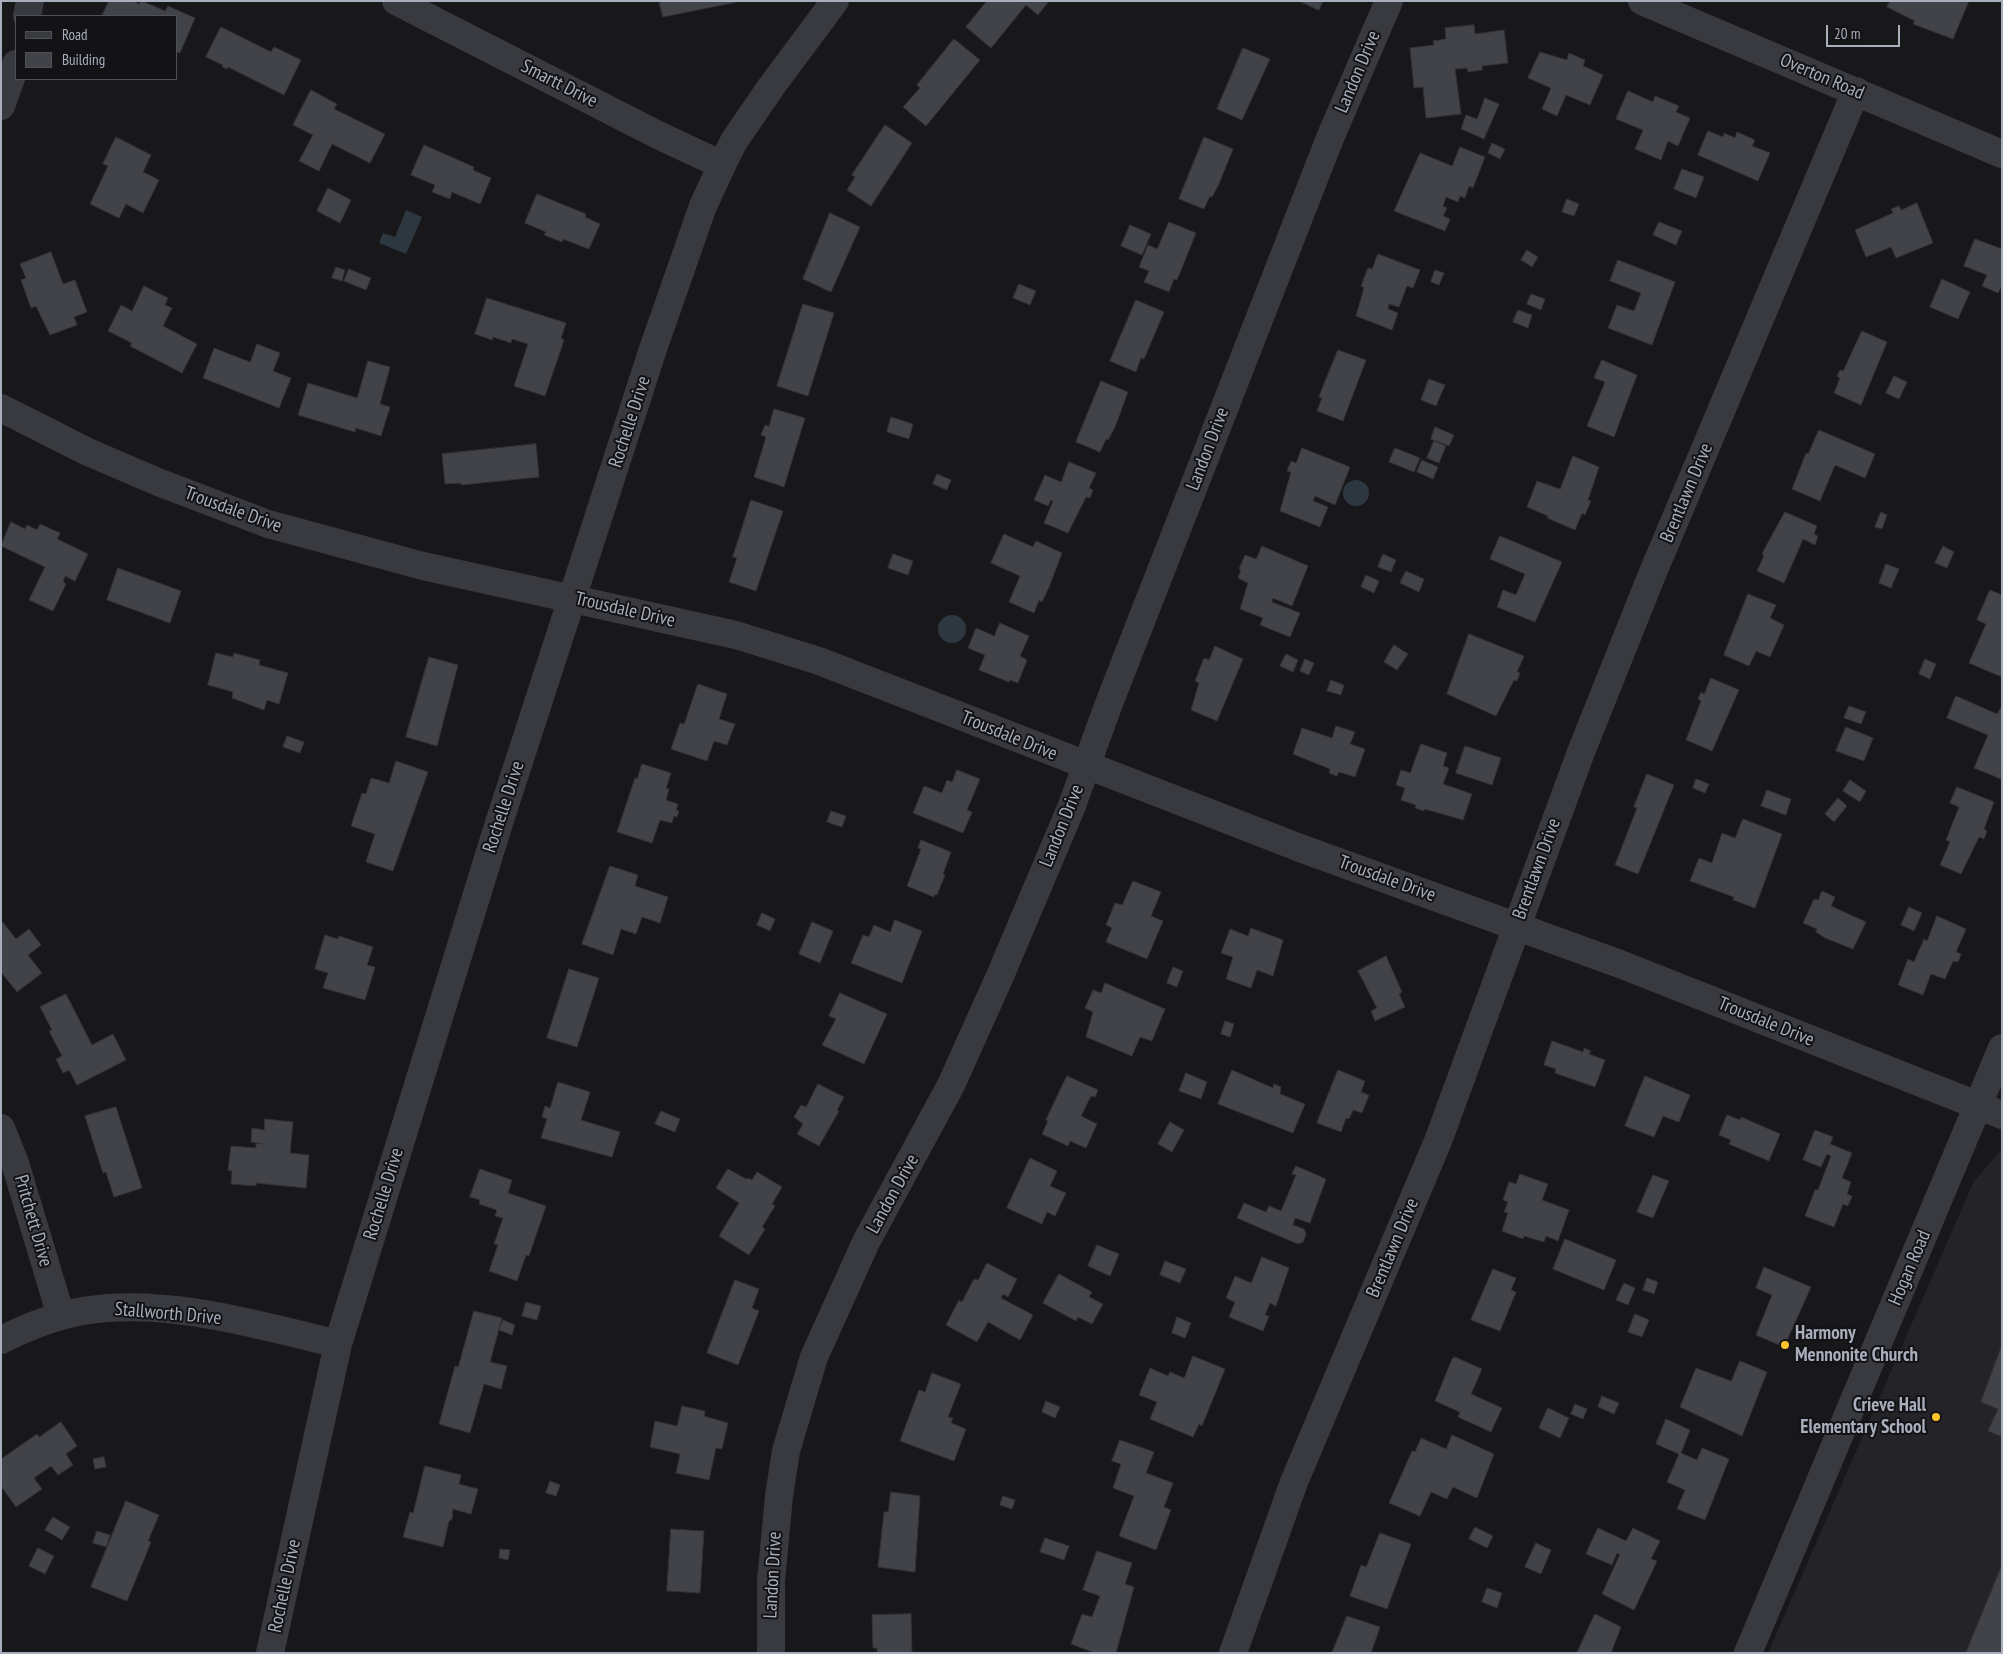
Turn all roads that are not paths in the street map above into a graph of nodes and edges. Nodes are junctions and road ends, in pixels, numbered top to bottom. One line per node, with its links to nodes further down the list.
1 (30, 1): 7 (street)
2 (396, 1): 12 (street, Smartt Drive)
3 (835, 1): 12 (street, Rochelle Drive)
4 (1389, 1): 15 (street, Landon Drive)
5 (1642, 1): 6 (street, Overton Road)
6 (1673, 7): 9 (street, Overton Road)
7 (27, 15)
8 (15, 67): 10 (street)
9 (1856, 91): 11 (street, Overton Road); 16 (street, Brentlawn Drive)
10 (1, 106)
11 (2002, 154)
12 (722, 165): 14 (street, Rochelle Drive)
13 (1, 408): 14 (street, Trousdale Drive)
14 (573, 598): 15 (street, Trousdale Drive); 22 (street, Rochelle Drive)
15 (1086, 767): 16 (street, Trousdale Drive); 24 (street, Landon Drive)
16 (1517, 925): 18 (street, Trousdale Drive); 25 (street, Brentlawn Drive)
17 (2002, 1048): 18 (street, Hogan Road)
18 (1990, 1110): 26 (street, Hogan Road)
19 (1, 1128): 20 (street, Pritchett Drive)
20 (61, 1316): 21 (street, Stallworth Drive); 22 (street, Stallworth Drive)
21 (1, 1340)
22 (338, 1344): 23 (street, Rochelle Drive)
23 (270, 1653)
24 (771, 1653)
25 (1233, 1653)
26 (1748, 1653)

